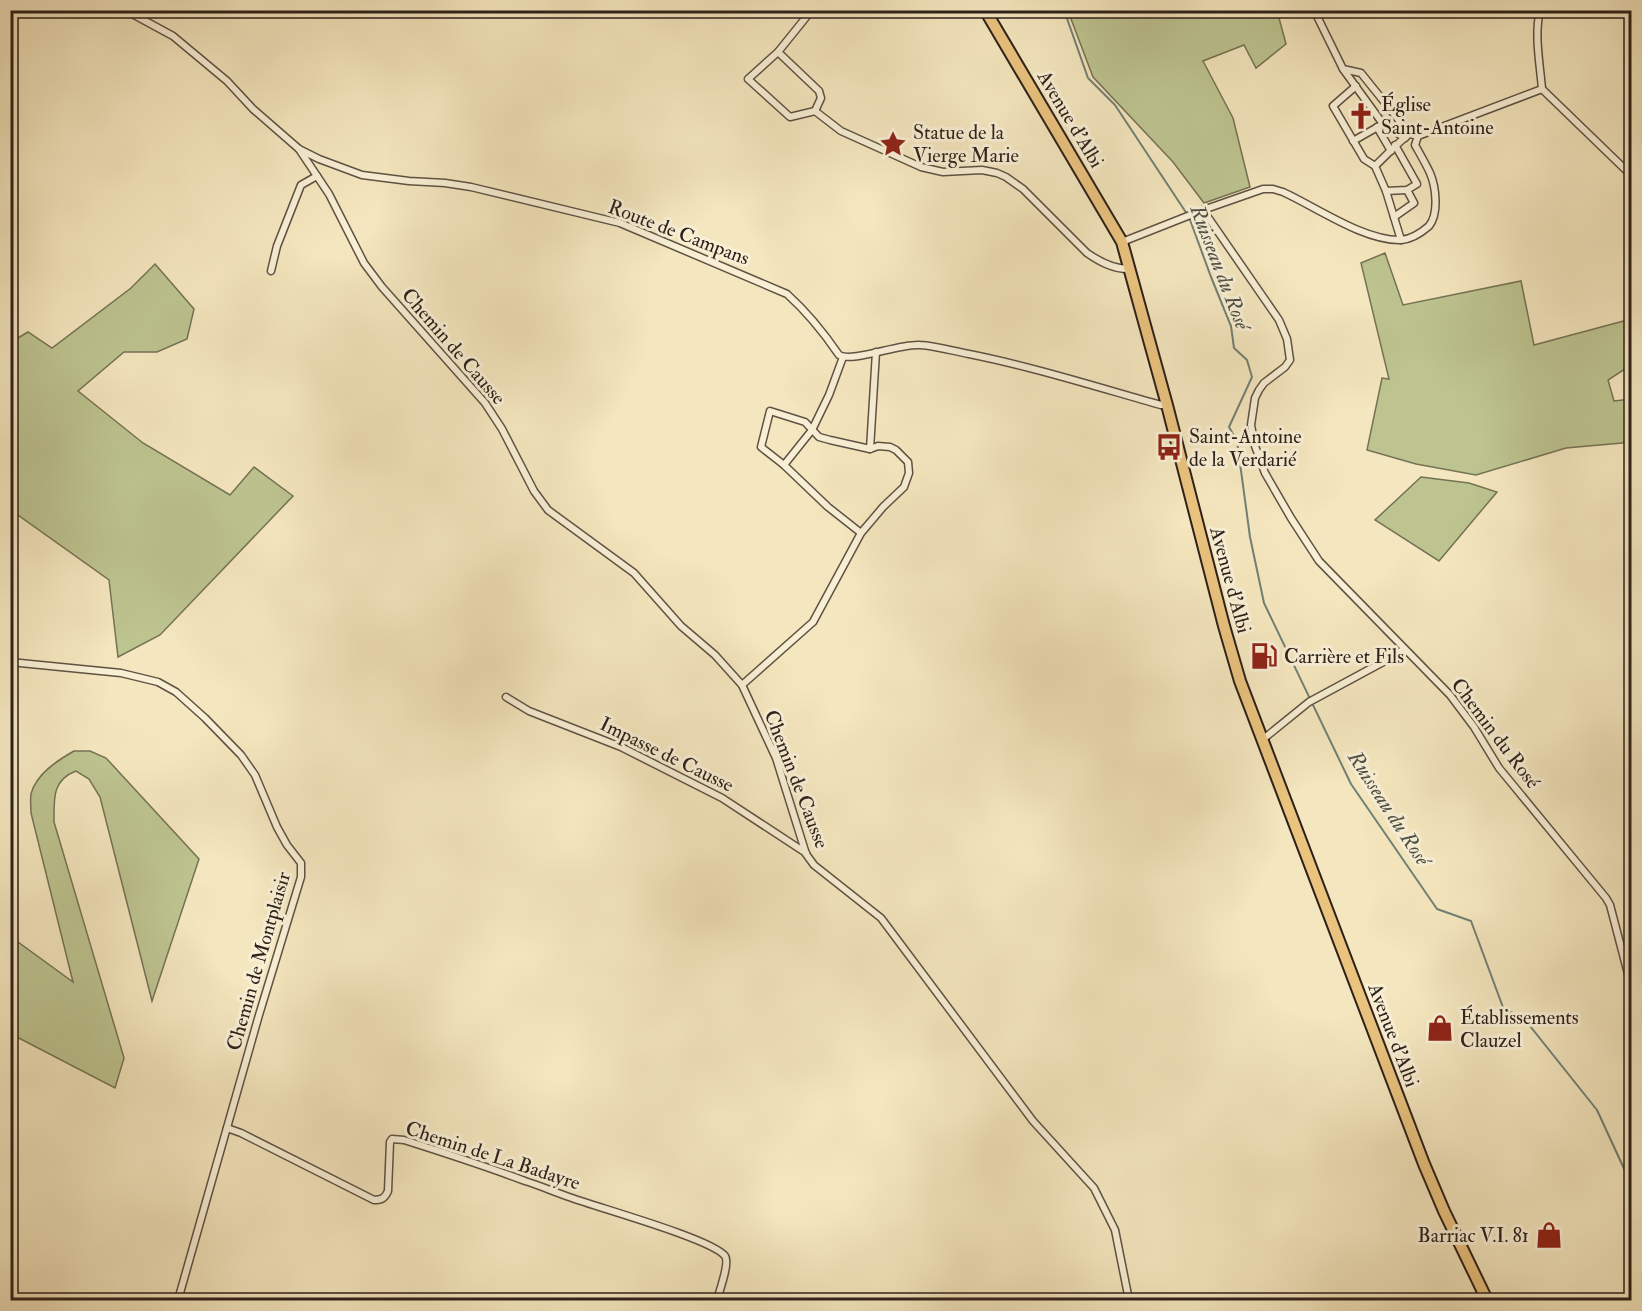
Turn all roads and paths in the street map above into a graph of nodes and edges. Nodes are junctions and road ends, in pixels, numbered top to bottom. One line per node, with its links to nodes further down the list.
1 (125, 10): 16 (street, Route de Campans)
2 (985, 10): 25 (main road, Avenue d'Albi)
3 (1314, 10): 7 (street)
4 (1540, 10): 9 (street)
5 (807, 16): 6 (street)
6 (778, 52): 10 (street); 10 (street)
7 (1343, 69): 8 (street); 12 (street)
8 (1356, 86): 11 (street); 14 (street)
9 (1542, 89): 13 (street); 19 (street)
10 (815, 111): 26 (street)
11 (1380, 125): 12 (street); 14 (street); 15 (street)
12 (1408, 136): 13 (street); 15 (street)
13 (1418, 136): 24 (street)
14 (1353, 141): 17 (street)
15 (1393, 148): 17 (street); 20 (street)
16 (299, 149): 18 (street, Chemin de Causse); 29 (street, Route de Campans)
17 (1375, 166): 21 (street)
18 (317, 176): 27 (street); 37 (street, Chemin de Causse)
19 (1632, 176)
20 (1407, 190): 21 (street); 23 (street)
21 (1386, 191): 23 (street)
22 (1203, 210): 24 (street); 25 (street); 35 (street, Chemin du Rosé)
23 (1394, 217): 24 (street)
24 (1401, 240)
25 (1122, 242): 26 (main road, Avenue d'Albi)
26 (1130, 269): 30 (main road, Avenue d'Albi)
27 (271, 271)
28 (876, 352): 29 (street); 30 (street); 32 (street)
29 (843, 357): 31 (street)
30 (1167, 405): 39 (main road, Avenue d'Albi)
31 (812, 430): 32 (street); 33 (street); 33 (street)
32 (870, 449): 34 (street)
33 (784, 465): 34 (street)
34 (861, 533): 37 (street)
35 (1404, 649): 39 (street); 41 (street, Chemin du Rosé)
36 (10, 662): 42 (street, Chemin de Montplaisir)
37 (742, 686): 40 (street, Chemin de Causse)
38 (506, 697): 40 (street, Impasse de Causse)
39 (1262, 740): 46 (main road, Avenue d'Albi)
40 (806, 854): 45 (street, Chemin de Causse)
41 (1632, 989)
42 (227, 1128): 43 (street, Chemin de Montplaisir); 44 (street, Chemin de La Badayre)
43 (178, 1300)
44 (717, 1300)
45 (1129, 1300)
46 (1487, 1300)

